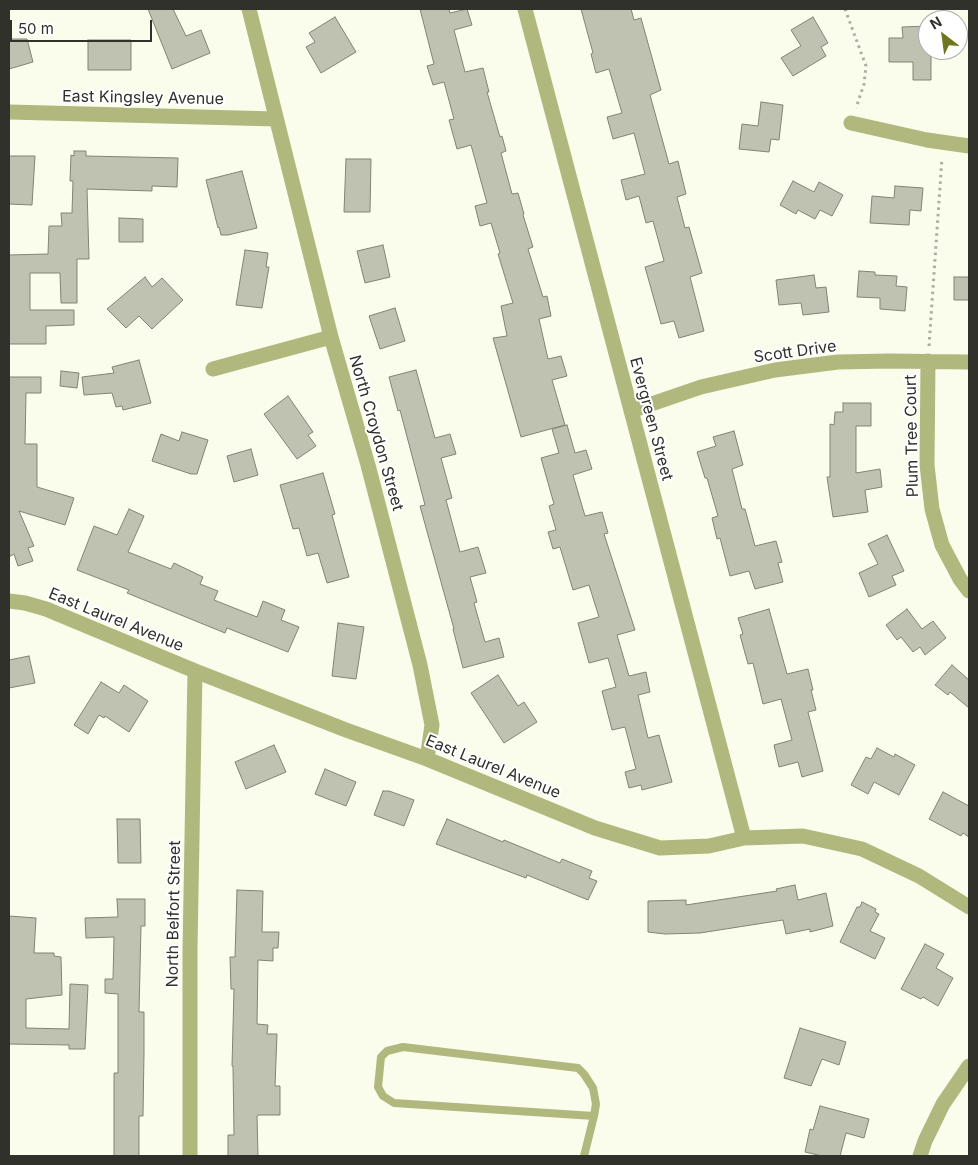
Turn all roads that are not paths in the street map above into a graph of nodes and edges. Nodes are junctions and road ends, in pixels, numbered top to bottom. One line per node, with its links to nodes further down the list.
1 (248, 9): 4 (street, North Croydon Street)
2 (525, 9): 11 (street, Evergreen Street)
3 (9, 112): 4 (street, East Kingsley Avenue)
4 (276, 118): 7 (street, North Croydon Street)
5 (851, 123): 6 (street)
6 (969, 146)
7 (331, 337): 10 (street); 15 (street, North Croydon Street)
8 (928, 361): 9 (street, Scott Drive); 11 (street, Scott Drive); 12 (street, Plum Tree Court)
9 (969, 362)
10 (213, 369)
11 (631, 411): 16 (street, Evergreen Street)
12 (969, 592)
13 (9, 601): 14 (street, East Laurel Avenue)
14 (195, 671): 15 (street, East Laurel Avenue); 20 (street, North Belfort Street)
15 (427, 759): 16 (street, East Laurel Avenue)
16 (744, 838): 17 (street, East Laurel Avenue)
17 (969, 907)
18 (969, 1066): 22 (street)
19 (594, 1116): 19 (lane); 21 (lane)
20 (190, 1156)
21 (584, 1156)
22 (920, 1156)

